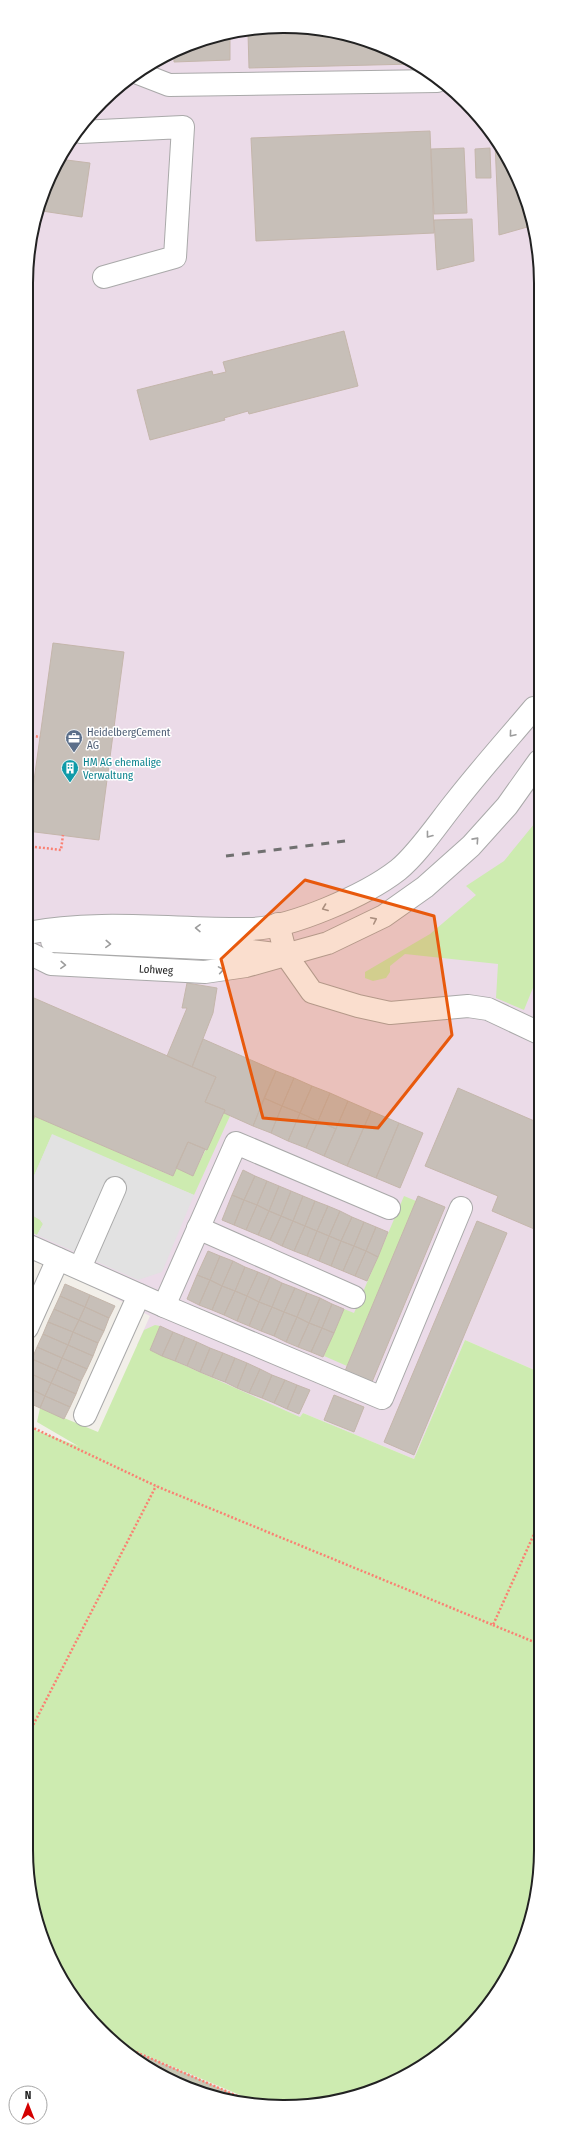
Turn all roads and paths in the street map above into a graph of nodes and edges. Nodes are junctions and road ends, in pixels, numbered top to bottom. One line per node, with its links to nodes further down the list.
1 (144, 75): 2 (lane)
2 (431, 81)
3 (84, 132): 4 (lane)
4 (104, 277)
5 (534, 708): 11 (lane, one-way to 11)
6 (33, 736): 7 (path)
7 (40, 737)
8 (534, 768): 15 (lane, Lohweg, one-way to 8)
9 (63, 835): 10 (path)
10 (33, 847)
11 (278, 924): 12 (lane, one-way to 12); 15 (lane)
12 (33, 933)
13 (33, 940): 15 (lane, one-way to 15)
14 (33, 955): 15 (lane, Lohweg, one-way to 15)
15 (286, 955): 16 (lane)
16 (534, 1031)
17 (115, 1188): 23 (lane)
18 (389, 1208): 20 (lane)
19 (461, 1208): 26 (lane)
20 (198, 1228): 25 (lane); 26 (lane)
21 (33, 1248): 22 (lane)
22 (58, 1259): 23 (lane); 27 (lane)
23 (80, 1268): 24 (lane)
24 (139, 1294): 26 (lane); 28 (lane)
25 (354, 1297)
26 (164, 1306)
27 (33, 1310)
28 (85, 1415)
29 (33, 1428): 30 (path)
30 (156, 1486): 32 (path); 34 (path)
31 (534, 1534): 32 (path)
32 (493, 1625): 33 (path)
33 (534, 1642)
34 (33, 1725)
35 (139, 2054): 36 (path)
36 (234, 2095)

